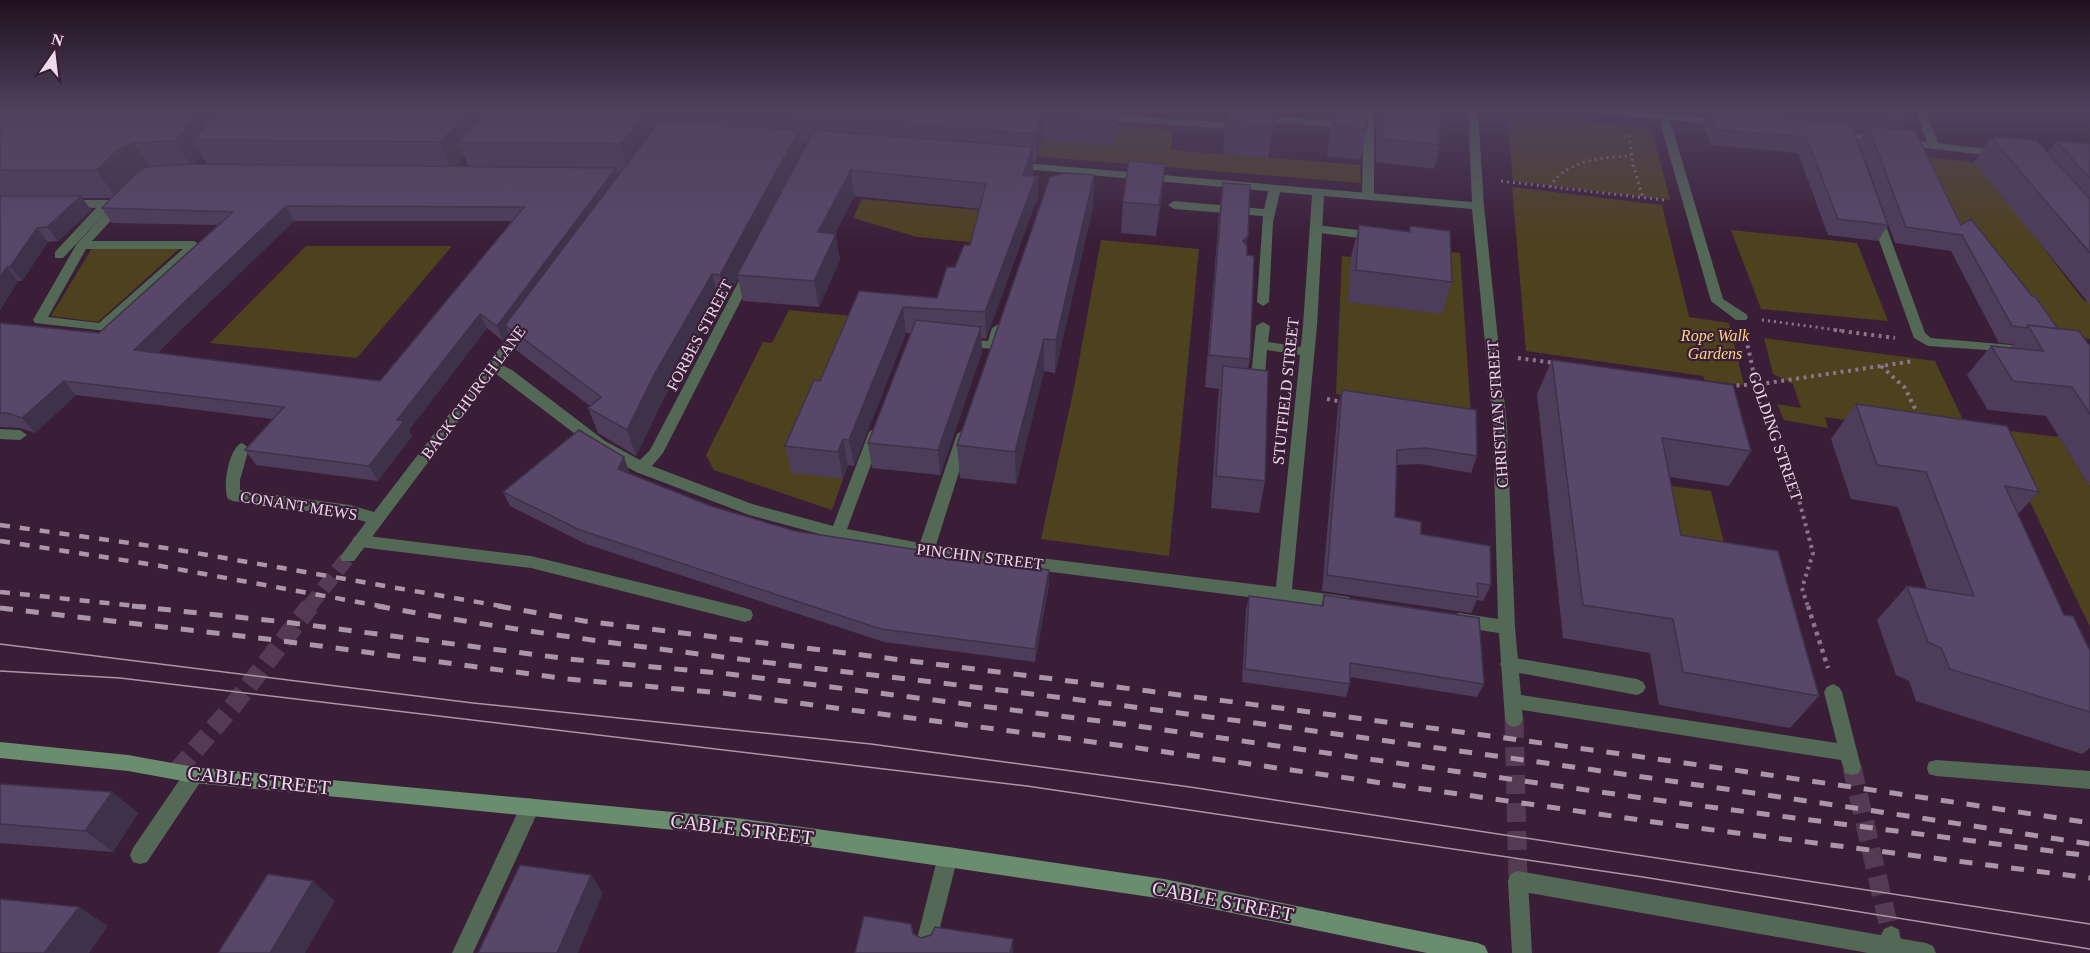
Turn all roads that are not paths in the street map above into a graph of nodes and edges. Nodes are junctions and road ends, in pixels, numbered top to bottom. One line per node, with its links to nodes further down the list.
1 (1368, 155): 9 (street)
2 (1476, 155): 14 (street, CHRISTIAN STREET)
3 (1675, 155): 24 (street)
4 (999, 164): 5 (street)
5 (1080, 170): 6 (street); 7 (street)
6 (1076, 187)
7 (1275, 188): 8 (street); 15 (street)
8 (1318, 191): 9 (street); 16 (street, STUTFIELD STREET)
9 (1368, 195): 14 (street)
10 (1870, 197): 28 (street)
11 (117, 202): 12 (street); 18 (street); 19 (street)
12 (59, 204)
13 (1174, 205): 15 (street)
14 (1478, 206): 47 (street, CHRISTIAN STREET)
15 (1270, 213): 21 (street)
16 (1316, 229): 17 (street); 29 (street, STUTFIELD STREET)
17 (1386, 237)
18 (82, 245): 18 (street)
19 (59, 255)
20 (755, 262): 37 (street, FORBES STREET)
21 (1263, 302)
22 (535, 310): 30 (street, BACK CHURCH LANE)
23 (1005, 313): 26 (street)
24 (1741, 317)
25 (1263, 326): 27 (street)
26 (947, 342)
27 (1261, 345): 29 (street); 31 (street)
28 (2029, 351)
29 (1307, 352): 43 (street, STUTFIELD STREET)
30 (494, 367): 37 (street, PINCHIN STREET); 38 (street, BACK CHURCH LANE)
31 (1257, 390)
32 (880, 423): 39 (street)
33 (968, 424): 41 (street)
34 (0, 434): 35 (street)
35 (20, 435)
36 (242, 448): 38 (street, CONANT MEWS)
37 (641, 468): 39 (street, PINCHIN STREET)
38 (377, 519): 40 (street, BACK CHURCH LANE)
39 (838, 533): 41 (street, PINCHIN STREET)
40 (360, 541): 42 (street, BACK CHURCH LANE); 45 (street)
41 (926, 550): 43 (street, PINCHIN STREET)
42 (348, 557)
43 (1283, 594): 44 (street, PINCHIN STREET)
44 (1364, 606)
45 (745, 615)
46 (1444, 617): 47 (street)
47 (1507, 627): 48 (street, CHRISTIAN STREET)
48 (1509, 664): 49 (street); 50 (street, CHRISTIAN STREET)
49 (1637, 687)
50 (1833, 692)
51 (0, 750): 53 (main road, CABLE STREET)
52 (1936, 768): 54 (street)
53 (194, 775): 55 (main road, CABLE STREET); 56 (street)
54 (2090, 780)
55 (530, 807): 57 (main road, CABLE STREET); 61 (street)
56 (140, 855)
57 (948, 856): 58 (street); 60 (main road, CABLE STREET)
58 (926, 942)
59 (1893, 945): 63 (street); 64 (street)
60 (1443, 949): 62 (main road, CABLE STREET)
61 (462, 953)
62 (1478, 953)
63 (1522, 953)
64 (1926, 953)

